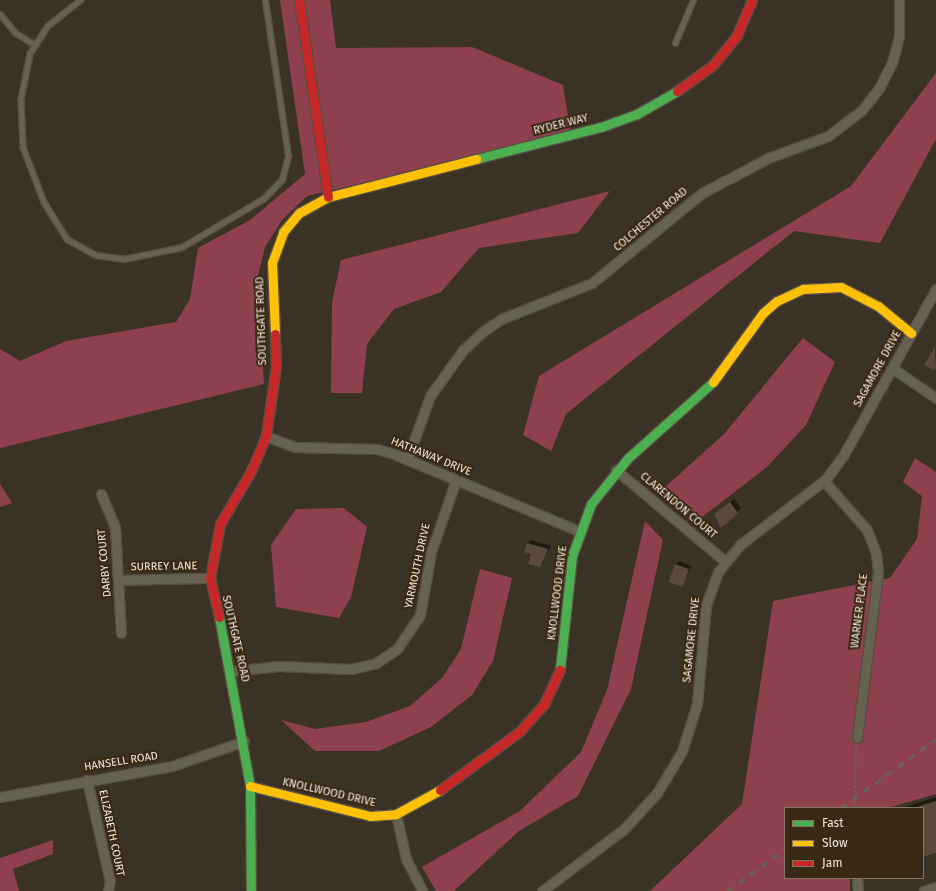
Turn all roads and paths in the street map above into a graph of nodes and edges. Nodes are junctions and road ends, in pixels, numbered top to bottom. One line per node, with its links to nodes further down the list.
1 (81, 0): 9 (lane)
2 (265, 0): 9 (lane)
3 (299, 0): 10 (street)
4 (693, 0): 8 (lane)
5 (752, 0): 10 (street, RYDER WAY)
6 (899, 0): 16 (street, COLCHESTER ROAD)
7 (0, 14): 9 (lane)
8 (675, 43)
9 (34, 45)
10 (328, 197): 15 (street, SOUTHGATE ROAD)
11 (936, 289): 12 (street, SAGAMORE DRIVE)
12 (911, 333): 13 (street, SAGAMORE DRIVE); 17 (street, KNOLLWOOD DRIVE)
13 (892, 368): 14 (street); 19 (street, SAGAMORE DRIVE)
14 (936, 398)
15 (266, 436): 16 (street, HATHAWAY DRIVE); 23 (street, SOUTHGATE ROAD)
16 (407, 460): 18 (street, HATHAWAY DRIVE)
17 (616, 470): 21 (street, KNOLLWOOD DRIVE); 22 (street, CLARENDON COURT)
18 (456, 480): 21 (street, HATHAWAY DRIVE); 26 (street, YARMOUTH DRIVE)
19 (824, 481): 22 (street, SAGAMORE DRIVE); 27 (street, WARNER PLACE)
20 (102, 494): 24 (street, DARBY COURT)
21 (580, 531): 33 (street, KNOLLWOOD DRIVE)
22 (725, 561): 39 (street, SAGAMORE DRIVE)
23 (210, 578): 24 (street, SURREY LANE); 26 (street, SOUTHGATE ROAD)
24 (119, 580): 25 (street, DARBY COURT)
25 (121, 633)
26 (231, 670): 28 (street, SOUTHGATE ROAD)
27 (857, 738): 32 (path)
28 (244, 741): 29 (street, HANSELL ROAD); 30 (street, SOUTHGATE ROAD)
29 (87, 780): 31 (street, HANSELL ROAD); 36 (street, ELIZABETH COURT)
30 (250, 786): 33 (street, KNOLLWOOD DRIVE); 37 (street, SOUTHGATE ROAD)
31 (0, 797)
32 (854, 807)
33 (396, 814): 38 (street)
34 (857, 879): 40 (street)
35 (936, 887): 41 (street)
36 (108, 891)
37 (251, 891)
38 (422, 891)
39 (542, 891)
40 (858, 891)
41 (924, 891)

